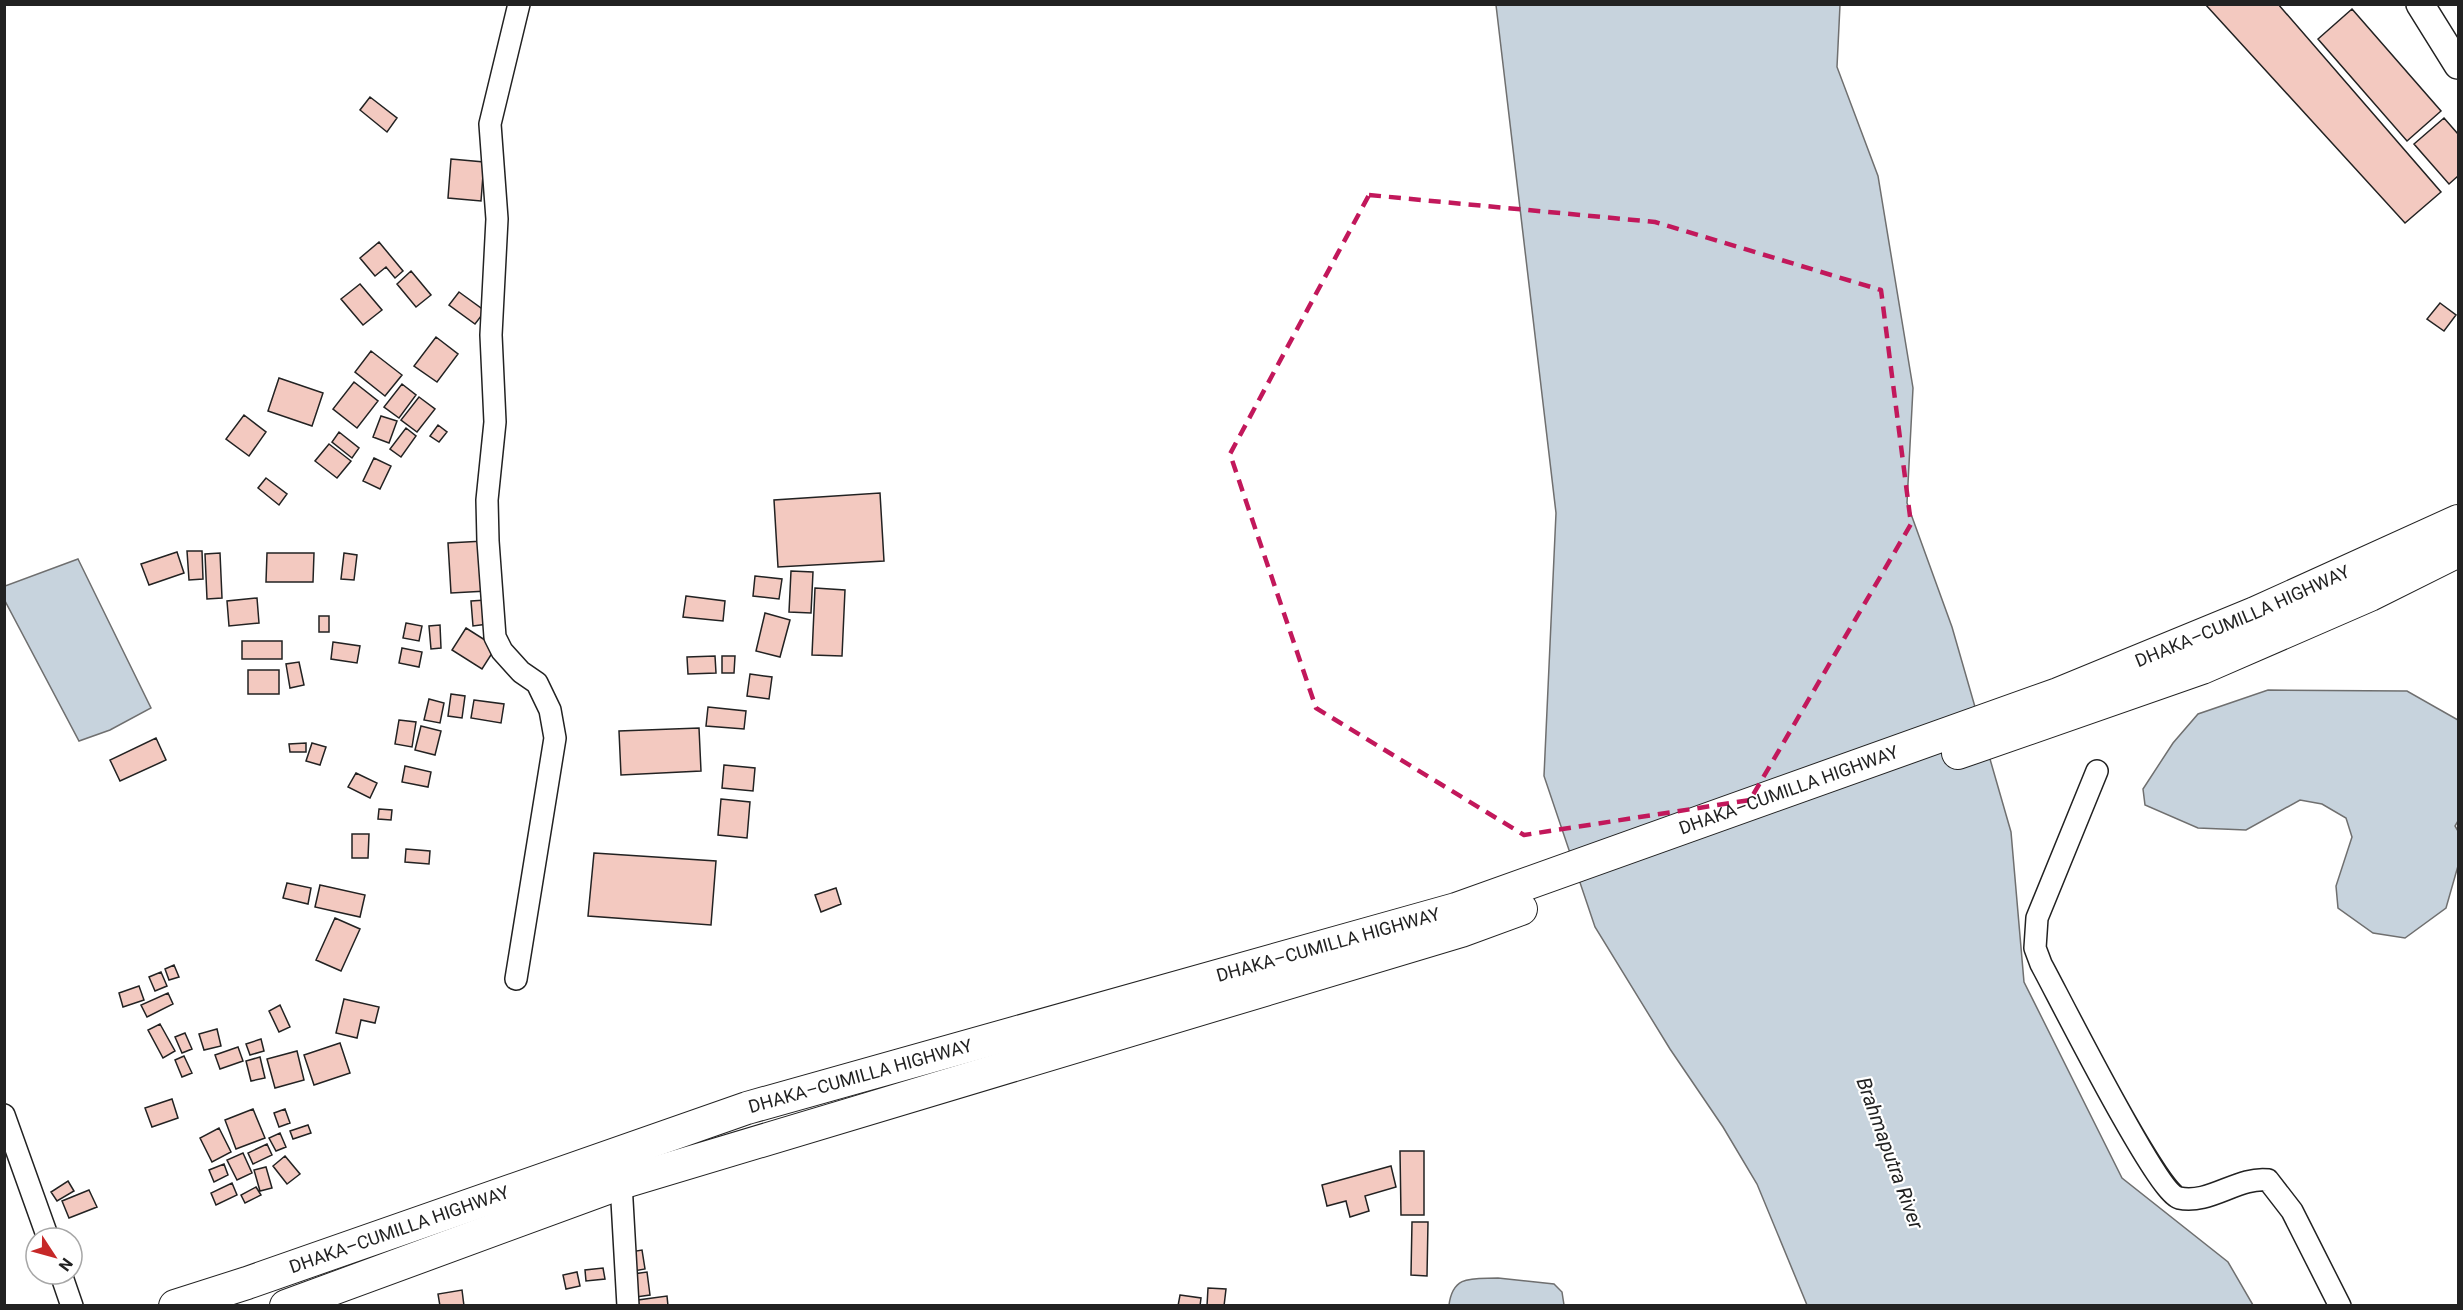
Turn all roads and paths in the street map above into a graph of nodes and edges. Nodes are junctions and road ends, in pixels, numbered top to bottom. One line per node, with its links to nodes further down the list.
1 (519, 4): 9 (street)
2 (2420, 4): 3 (main road)
3 (2458, 64)
4 (2458, 521): 6 (highway, DHAKA–CUMILLA HIGHWAY)
5 (2458, 551): 6 (highway, DHAKA–CUMILLA HIGHWAY)
6 (2064, 704): 8 (highway, DHAKA–CUMILLA HIGHWAY)
7 (2097, 771): 18 (street)
8 (1459, 920): 11 (highway, DHAKA–CUMILLA HIGHWAY); 15 (highway, DHAKA–CUMILLA HIGHWAY)
9 (516, 979)
10 (4, 1115): 12 (street)
11 (621, 1183): 16 (highway, DHAKA–CUMILLA HIGHWAY); 17 (street)
12 (44, 1226)
13 (65, 1286): 14 (street)
14 (72, 1305)
15 (175, 1305)
16 (286, 1305)
17 (628, 1305)
18 (2340, 1305)

